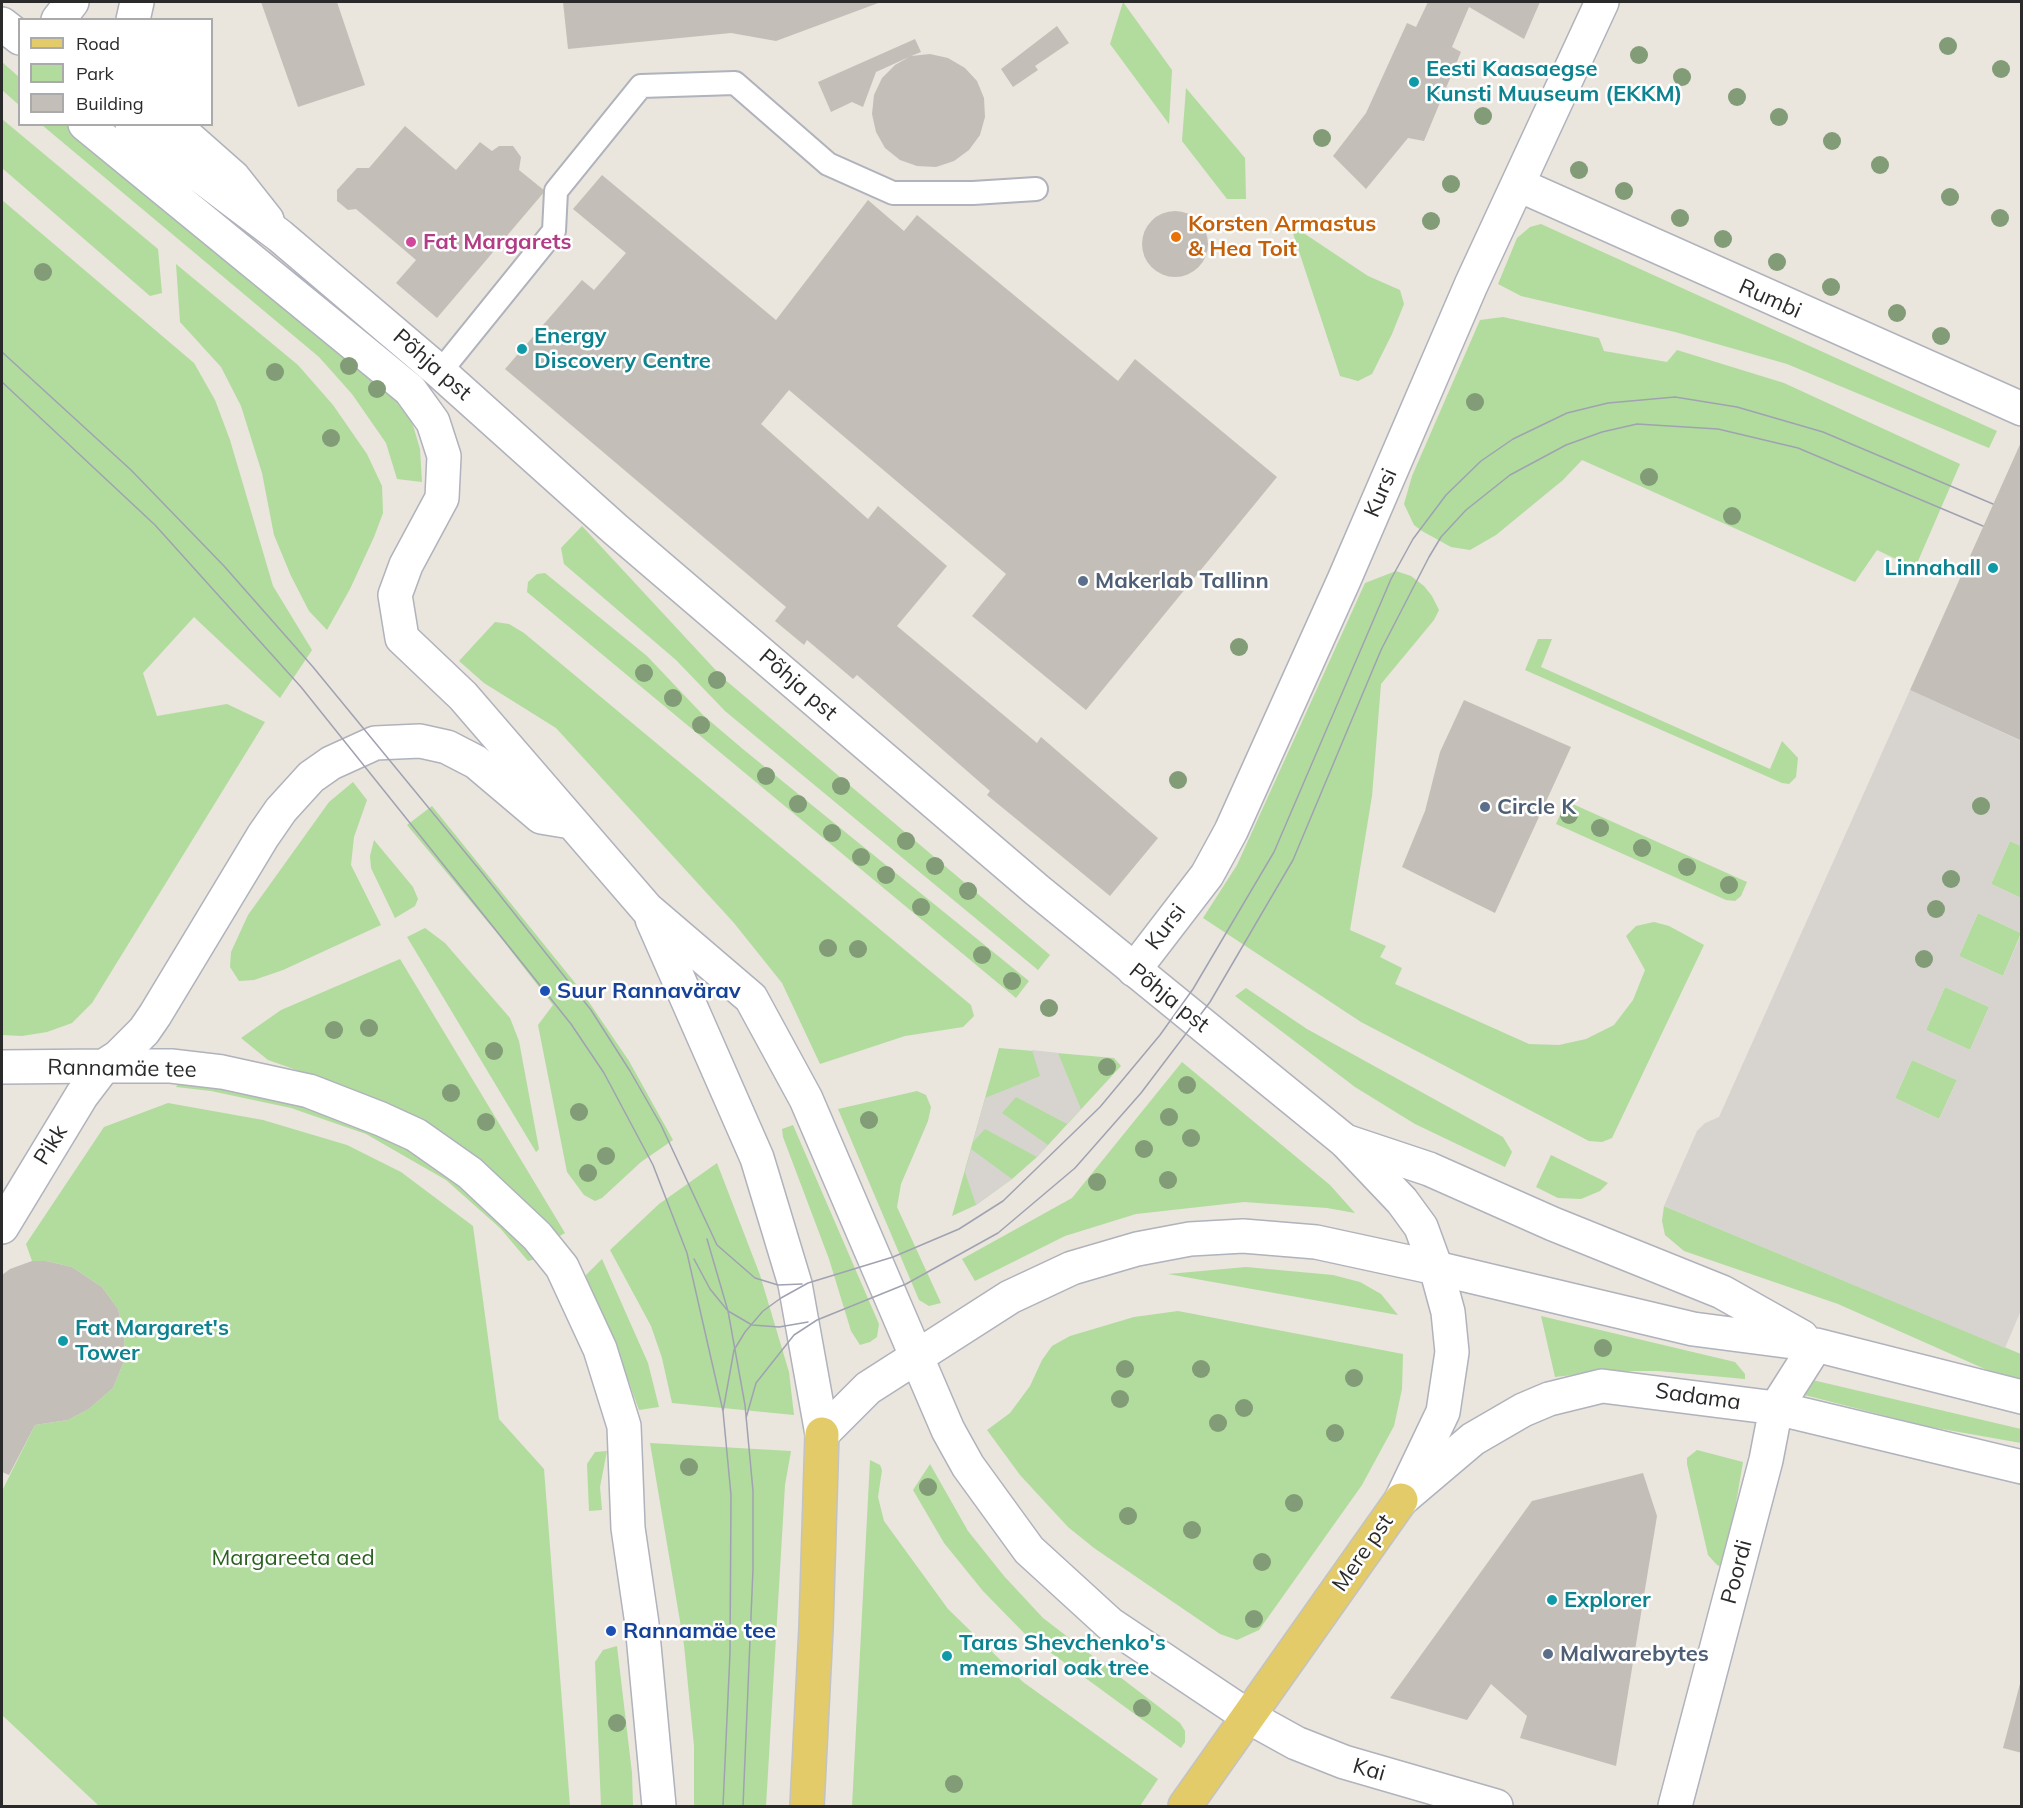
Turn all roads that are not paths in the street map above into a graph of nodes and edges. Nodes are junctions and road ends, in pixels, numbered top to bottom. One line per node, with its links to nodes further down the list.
1 (72, 2): 4 (main road)
2 (137, 2): 5 (main road)
3 (1602, 2): 11 (main road, Kursi)
4 (59, 18)
5 (133, 18)
6 (2, 24): 7 (main road)
7 (18, 37)
8 (87, 126): 16 (main road)
9 (135, 126): 13 (main road, Põhja pst)
10 (175, 126): 13 (main road)
11 (1519, 185): 15 (main road, Rumbi); 18 (main road, Kursi)
12 (1036, 189): 14 (lane)
13 (280, 236): 14 (main road, Põhja pst)
14 (441, 372): 18 (main road, Põhja pst)
15 (2022, 409)
16 (575, 823): 17 (main road); 19 (main road)
17 (647, 909): 25 (main road, Kai); 28 (main road)
18 (1134, 970): 21 (main road, Põhja pst)
19 (104, 1066): 20 (main road, Rannamäe tee); 22 (main road, Pikk); 32 (main road, Rannamäe tee)
20 (2, 1067)
21 (1345, 1141): 23 (main road, Põhja pst); 24 (main road)
22 (2, 1227)
23 (1436, 1268): 24 (main road); 25 (main road); 30 (main road, Mere pst)
24 (1816, 1345): 26 (main road); 27 (main road, Poordi)
25 (916, 1356): 28 (main road); 31 (main road, Kai)
26 (2022, 1397)
27 (1776, 1408): 29 (main road, Sadama); 30 (main road, Sadama); 36 (main road, Poordi)
28 (822, 1434): 33 (main road)
29 (2022, 1467)
30 (1401, 1500): 31 (main road, Mere pst)
31 (1249, 1717): 34 (main road, Mere pst); 35 (main road, Kai)
32 (659, 1806)
33 (807, 1806)
34 (1185, 1806)
35 (1496, 1806)
36 (1676, 1806)

